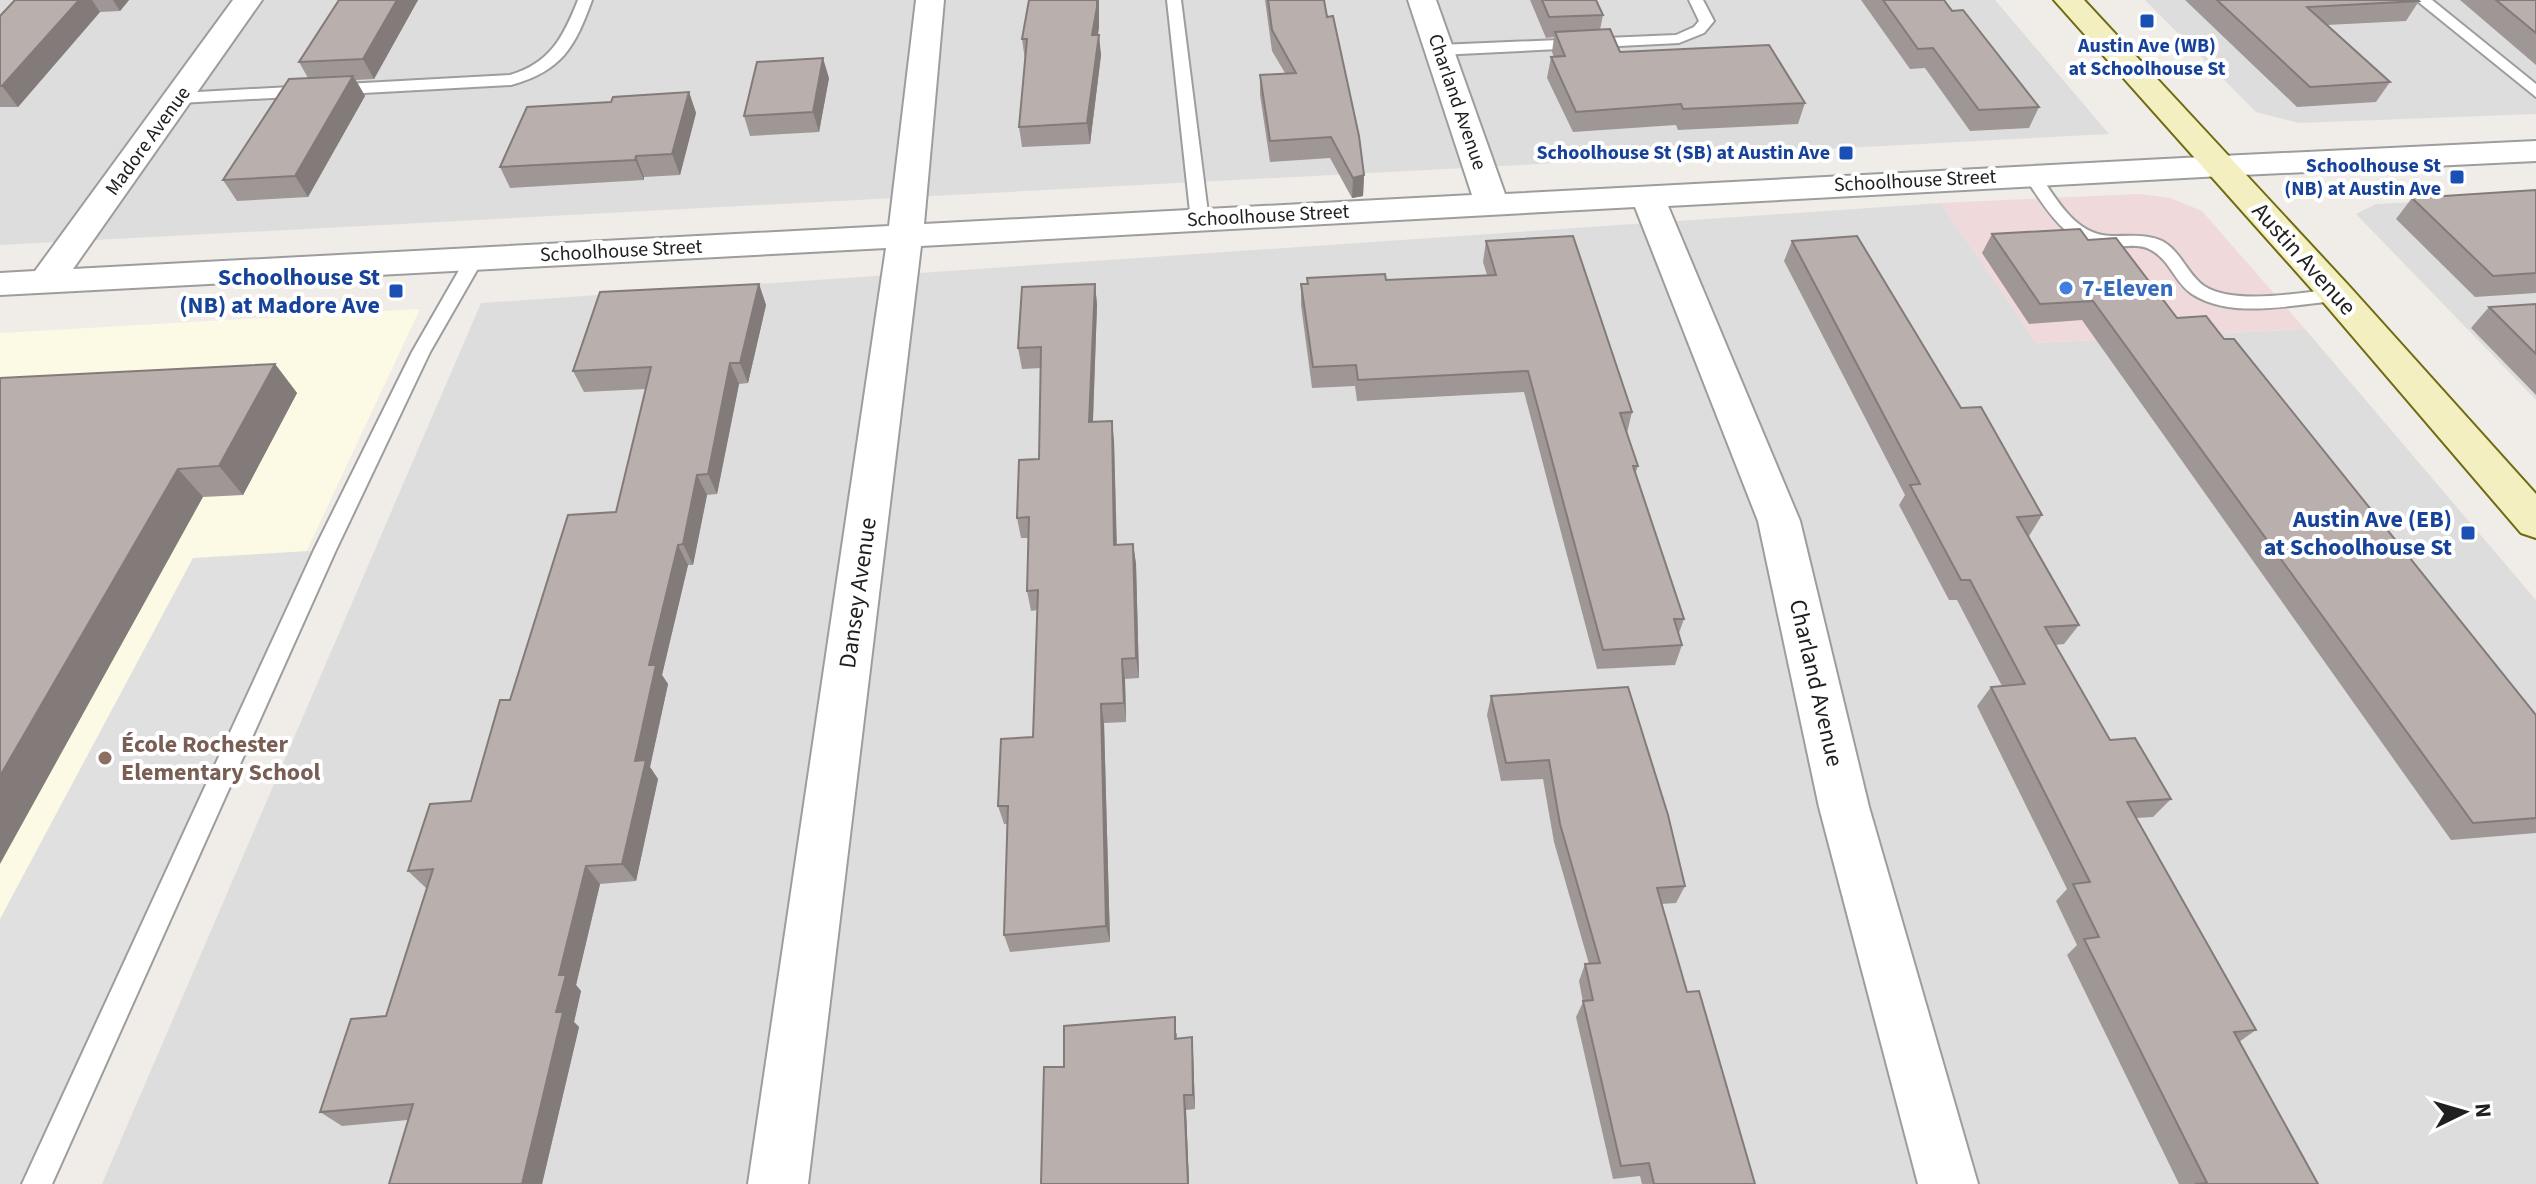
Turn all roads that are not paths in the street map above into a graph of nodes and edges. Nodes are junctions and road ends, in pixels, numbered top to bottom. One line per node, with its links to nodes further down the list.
1 (248, 0): 11 (street, Madore Avenue)
2 (585, 0): 11 (lane)
3 (930, 0): 18 (street, Dansey Avenue)
4 (1174, 0): 17 (lane)
5 (1422, 0): 9 (street, Charland Avenue)
6 (1696, 0): 9 (lane)
7 (2068, 0): 13 (main road, Austin Avenue)
8 (2423, 0): 10 (lane)
9 (1439, 50): 16 (street, Charland Avenue)
10 (2536, 92)
11 (180, 98): 20 (street, Madore Avenue)
12 (2532, 155): 13 (street, Schoolhouse Street)
13 (2221, 166): 14 (street, Schoolhouse Street); 22 (main road, Austin Avenue)
14 (2032, 176): 15 (street, Schoolhouse Street); 22 (lane)
15 (1647, 195): 16 (street, Schoolhouse Street); 26 (street, Charland Avenue)
16 (1491, 203): 17 (street, Schoolhouse Street)
17 (1200, 221): 18 (street, Schoolhouse Street)
18 (906, 236): 19 (street, Schoolhouse Street); 25 (street, Dansey Avenue)
19 (475, 258): 20 (street, Schoolhouse Street); 24 (lane)
20 (46, 281): 21 (street, Schoolhouse Street)
21 (0, 284)
22 (2337, 295): 23 (main road, Austin Avenue)
23 (2536, 522)
24 (37, 1184)
25 (778, 1184)
26 (1948, 1184)

